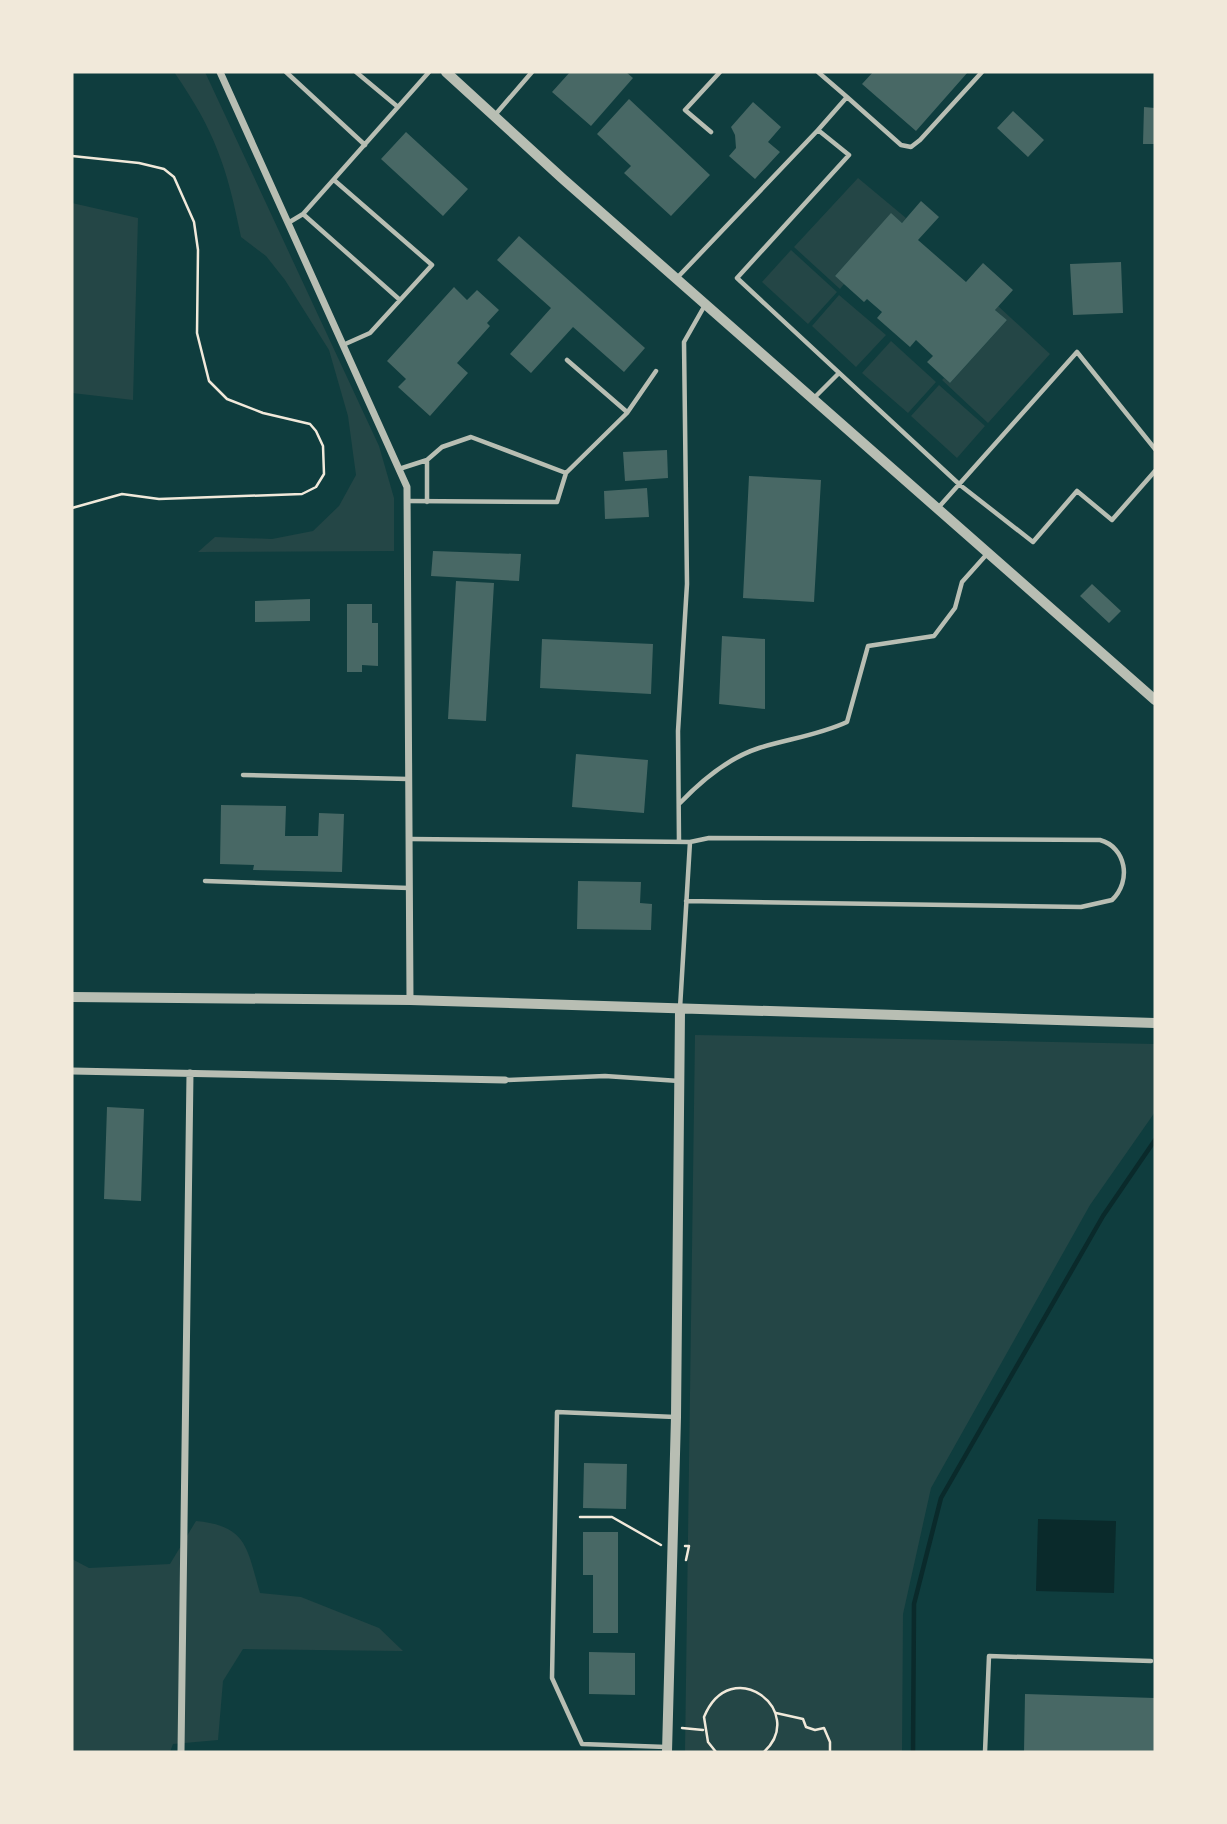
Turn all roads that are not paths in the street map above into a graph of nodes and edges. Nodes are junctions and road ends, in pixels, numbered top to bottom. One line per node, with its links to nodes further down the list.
1 (220, 72): 18 (street)
2 (286, 72): 15 (lane)
3 (356, 72): 11 (lane)
4 (429, 72): 11 (lane)
5 (446, 72): 12 (street)
6 (532, 72): 12 (lane)
7 (720, 72): 14 (lane)
8 (818, 72): 10 (lane)
9 (982, 72): 10 (lane)
10 (847, 97): 13 (lane)
11 (398, 107): 15 (lane)
12 (495, 116): 19 (street)
13 (818, 130): 19 (lane); 25 (lane)
14 (711, 132)
15 (365, 145): 16 (lane)
16 (334, 180): 17 (lane); 20 (lane)
17 (303, 214): 18 (lane); 20 (lane)
18 (288, 223): 22 (street)
19 (677, 279): 21 (street)
20 (400, 300): 22 (lane)
21 (705, 304): 26 (street); 41 (lane)
22 (343, 345): 30 (street)
23 (567, 360): 27 (lane)
24 (656, 371): 27 (lane)
25 (839, 373): 26 (lane); 33 (lane)
26 (813, 399): 36 (street)
27 (627, 412): 32 (lane)
28 (1155, 449): 33 (lane)
29 (427, 460): 30 (lane); 32 (lane); 35 (lane)
30 (399, 469): 34 (street)
31 (1155, 471): 33 (lane)
32 (566, 472): 35 (lane)
33 (960, 485): 36 (lane)
34 (407, 502): 35 (lane); 40 (street)
35 (427, 502)
36 (938, 509): 37 (street)
37 (988, 553): 38 (street); 41 (lane)
38 (1155, 700)
39 (243, 775): 40 (lane)
40 (408, 779): 42 (street)
41 (679, 804): 43 (lane)
42 (409, 839): 43 (lane); 46 (street)
43 (679, 842): 44 (lane)
44 (690, 842): 47 (lane); 47 (lane)
45 (205, 881): 46 (lane)
46 (409, 888): 49 (street)
47 (686, 901): 50 (lane)
48 (72, 997): 49 (street)
49 (410, 1000): 50 (street)
50 (680, 1011): 51 (street); 55 (street)
51 (1155, 1023)
52 (72, 1071): 53 (street)
53 (190, 1073): 54 (street); 59 (street)
54 (505, 1080): 55 (lane)
55 (679, 1081): 56 (street)
56 (676, 1417): 58 (street); 58 (lane)
57 (1152, 1661): 60 (lane)
58 (667, 1750)
59 (181, 1752)
60 (985, 1752)

